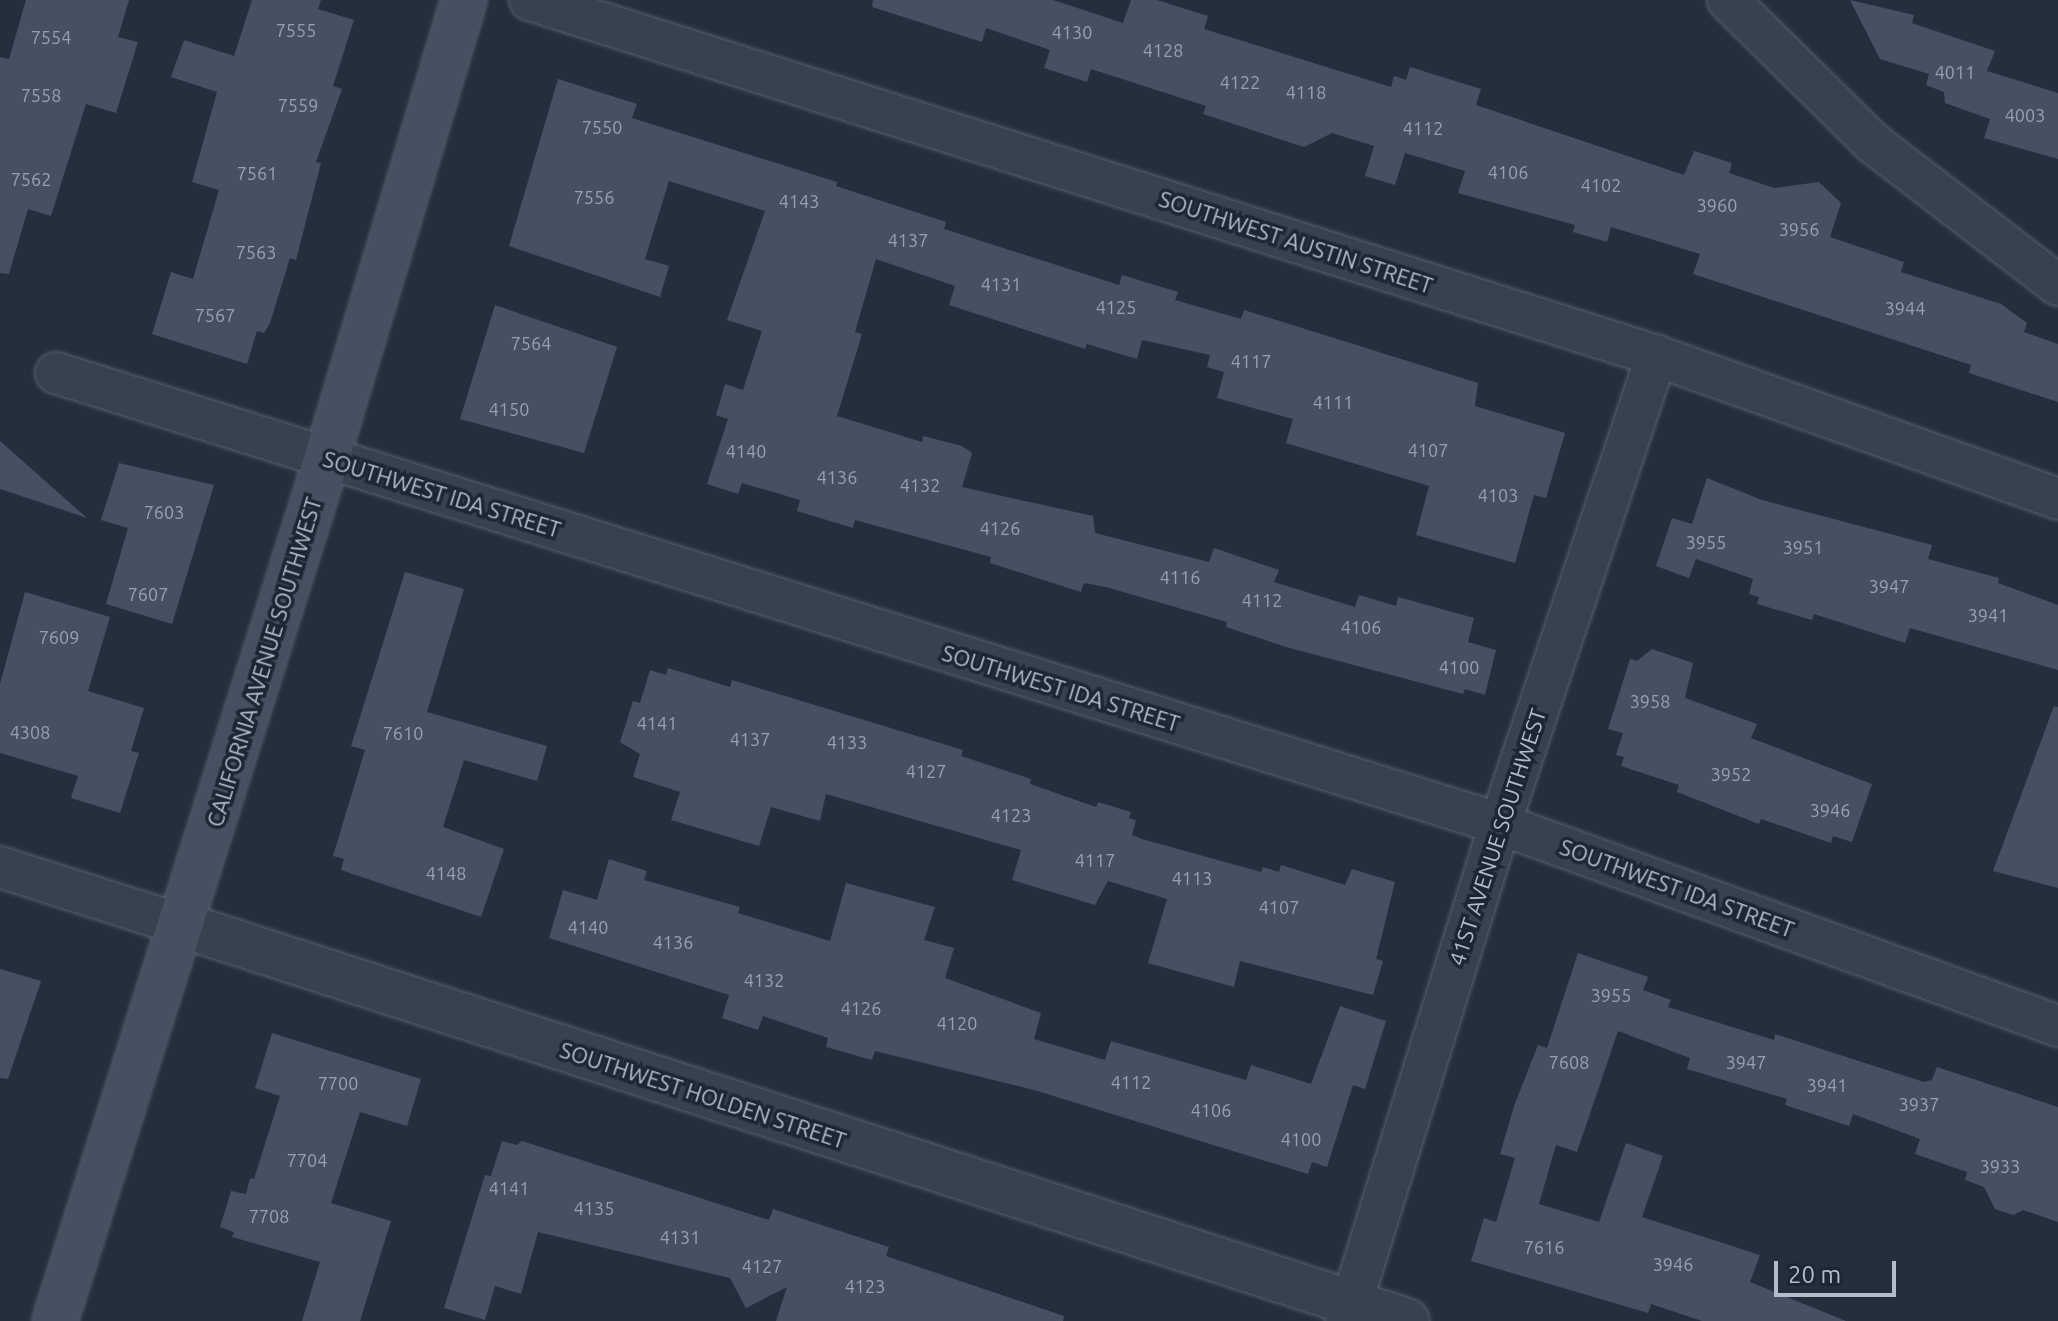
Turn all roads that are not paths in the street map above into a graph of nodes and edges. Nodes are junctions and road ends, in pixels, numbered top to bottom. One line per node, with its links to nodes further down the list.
1 (464, 0): 7 (main road, CALIFORNIA AVENUE SOUTHWEST)
2 (530, 0): 5 (street, SOUTHWEST AUSTIN STREET)
3 (1728, 0): 4 (street)
4 (2058, 285)
5 (1657, 356): 8 (street, SOUTHWEST AUSTIN STREET); 9 (street, 41ST AVENUE SOUTHWEST)
6 (56, 373): 7 (street, SOUTHWEST IDA STREET)
7 (326, 459): 9 (street, SOUTHWEST IDA STREET); 11 (main road, CALIFORNIA AVENUE SOUTHWEST)
8 (2058, 499)
9 (1500, 824): 12 (street, SOUTHWEST IDA STREET); 13 (street, 41ST AVENUE SOUTHWEST)
10 (0, 867): 11 (street, SOUTHWEST HOLDEN STREET)
11 (182, 925): 13 (street, SOUTHWEST HOLDEN STREET); 14 (main road, CALIFORNIA AVENUE SOUTHWEST)
12 (2058, 1026)
13 (1349, 1311): 15 (street, SOUTHWEST HOLDEN STREET)
14 (55, 1321)
15 (1407, 1321)

